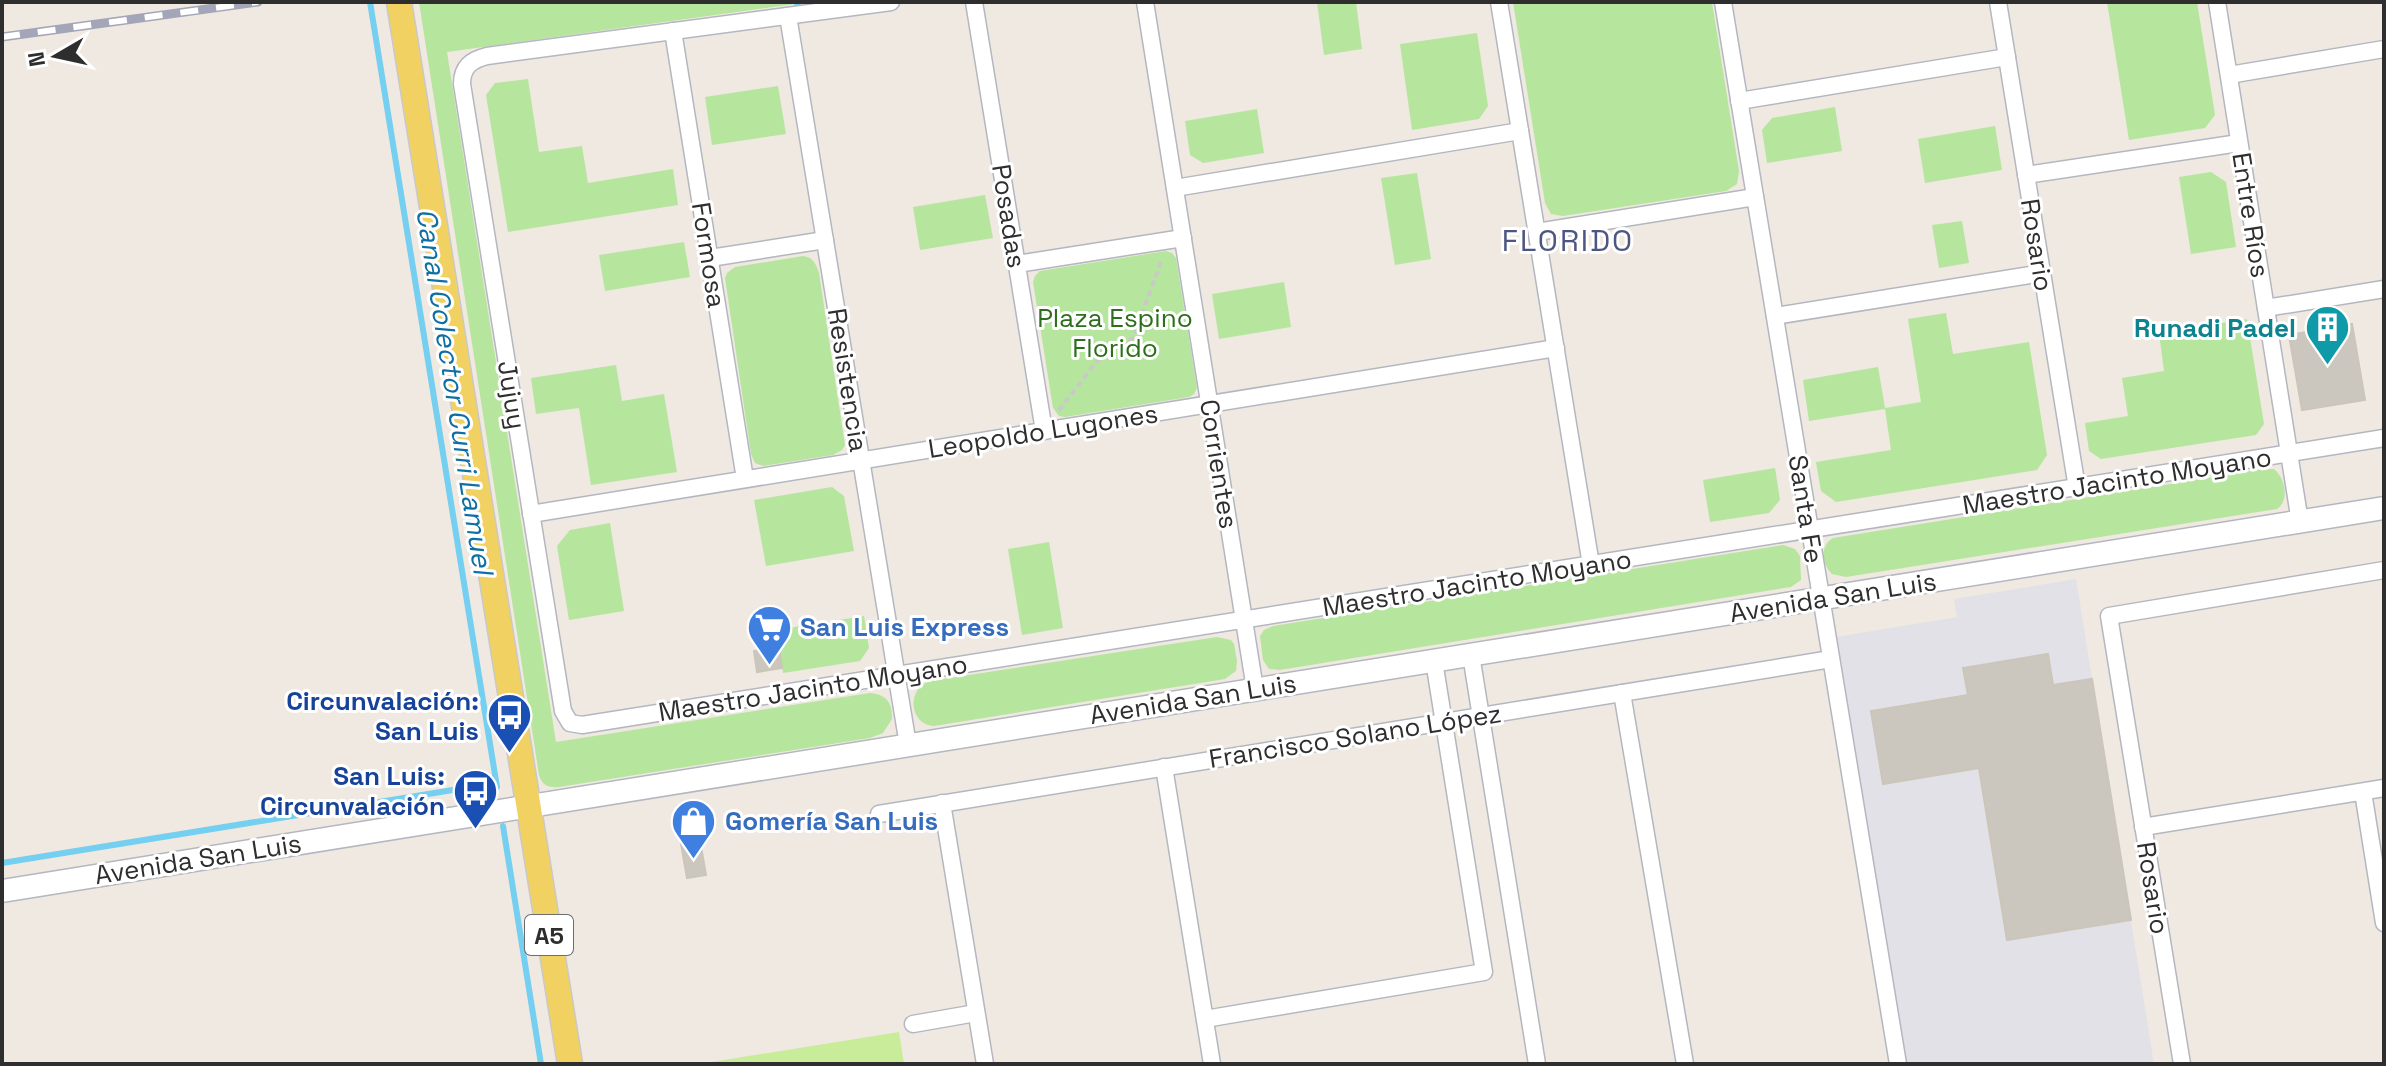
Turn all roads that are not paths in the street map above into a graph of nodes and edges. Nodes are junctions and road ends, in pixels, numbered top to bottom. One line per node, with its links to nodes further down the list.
1 (399, 2): 59 (main road, A5)
2 (891, 2): 9 (street)
3 (974, 2): 24 (street, Posadas)
4 (1145, 2): 18 (street, Corrientes)
5 (1499, 2): 15 (street)
6 (1723, 2): 14 (street, Santa Fe)
7 (1998, 2): 12 (street, Rosario)
8 (2217, 2): 13 (street, Entre Ríos)
9 (788, 16): 10 (street); 22 (street, Resistencia)
10 (673, 31): 23 (street, Formosa); 38 (street, Jujuy)
11 (2384, 49): 13 (street)
12 (2007, 57): 14 (street); 17 (street, Rosario)
13 (2229, 75): 16 (street, Entre Ríos)
14 (1739, 101): 19 (street, Santa Fe)
15 (1520, 131): 18 (street); 20 (street)
16 (2239, 143): 17 (street); 27 (street, Entre Ríos)
17 (2026, 175): 25 (street, Rosario)
18 (1175, 188): 21 (street, Corrientes)
19 (1755, 197): 20 (street); 28 (street, Santa Fe)
20 (1537, 232): 29 (street)
21 (1183, 238): 24 (street); 30 (street, Corrientes)
22 (825, 240): 23 (street); 34 (street, Resistencia)
23 (710, 258): 35 (street, Formosa)
24 (1017, 264): 31 (street, Posadas)
25 (2042, 273): 28 (street); 36 (street, Rosario)
26 (2384, 289): 27 (street)
27 (2266, 308): 33 (street, Entre Ríos)
28 (1775, 316): 40 (street, Santa Fe)
29 (1556, 348): 30 (street, Leopoldo Lugones); 41 (street)
30 (1209, 404): 31 (street, Leopoldo Lugones); 44 (street, Corrientes)
31 (1044, 431): 34 (street, Leopoldo Lugones)
32 (2384, 438): 33 (street, Maestro Jacinto Moyano)
33 (2289, 454): 36 (street, Maestro Jacinto Moyano); 39 (street, Entre Ríos)
34 (861, 460): 35 (street, Leopoldo Lugones); 48 (street, Resistencia)
35 (745, 479): 38 (street, Leopoldo Lugones)
36 (2077, 488): 40 (street, Maestro Jacinto Moyano)
37 (2384, 508): 39 (main road, Avenida San Luis)
38 (531, 514): 53 (street, Jujuy)
39 (2300, 522): 43 (main road, Avenida San Luis)
40 (1810, 530): 41 (street, Maestro Jacinto Moyano); 43 (street, Santa Fe)
41 (1591, 565): 44 (street, Maestro Jacinto Moyano)
42 (2384, 570): 61 (street, Rosario)
43 (1821, 599): 45 (main road, Avenida San Luis); 46 (street, Santa Fe)
44 (1244, 620): 48 (street, Maestro Jacinto Moyano); 49 (street, Corrientes)
45 (1471, 655): 47 (main road, Avenida San Luis); 51 (street)
46 (1831, 659): 50 (street, Francisco Solano López); 72 (street, Santa Fe)
47 (1434, 661): 49 (main road, Avenida San Luis); 52 (street)
48 (897, 675): 53 (street, Maestro Jacinto Moyano); 54 (street, Resistencia)
49 (1255, 689): 54 (main road, Avenida San Luis)
50 (1622, 693): 51 (street, Francisco Solano López); 71 (street)
51 (1481, 716): 52 (street, Francisco Solano López); 70 (street)
52 (1444, 722): 55 (street, Francisco Solano López); 65 (street)
53 (570, 723)
54 (908, 745): 59 (main road, Avenida San Luis)
55 (1164, 767): 58 (street, Francisco Solano López); 65 (street)
56 (2384, 788): 57 (street)
57 (2363, 792): 61 (street); 63 (street)
58 (942, 803): 60 (street, Francisco Solano López); 64 (street)
59 (528, 806): 62 (main road, Avenida San Luis); 67 (main road, A5)
60 (879, 814)
61 (2143, 827): 73 (street, Rosario)
62 (2, 891)
63 (2384, 923)
64 (976, 1013): 66 (street); 68 (street)
65 (1205, 1019): 69 (street)
66 (913, 1024)
67 (570, 1064)
68 (985, 1064)
69 (1212, 1064)
70 (1537, 1064)
71 (1685, 1064)
72 (1898, 1064)
73 (2182, 1064)

